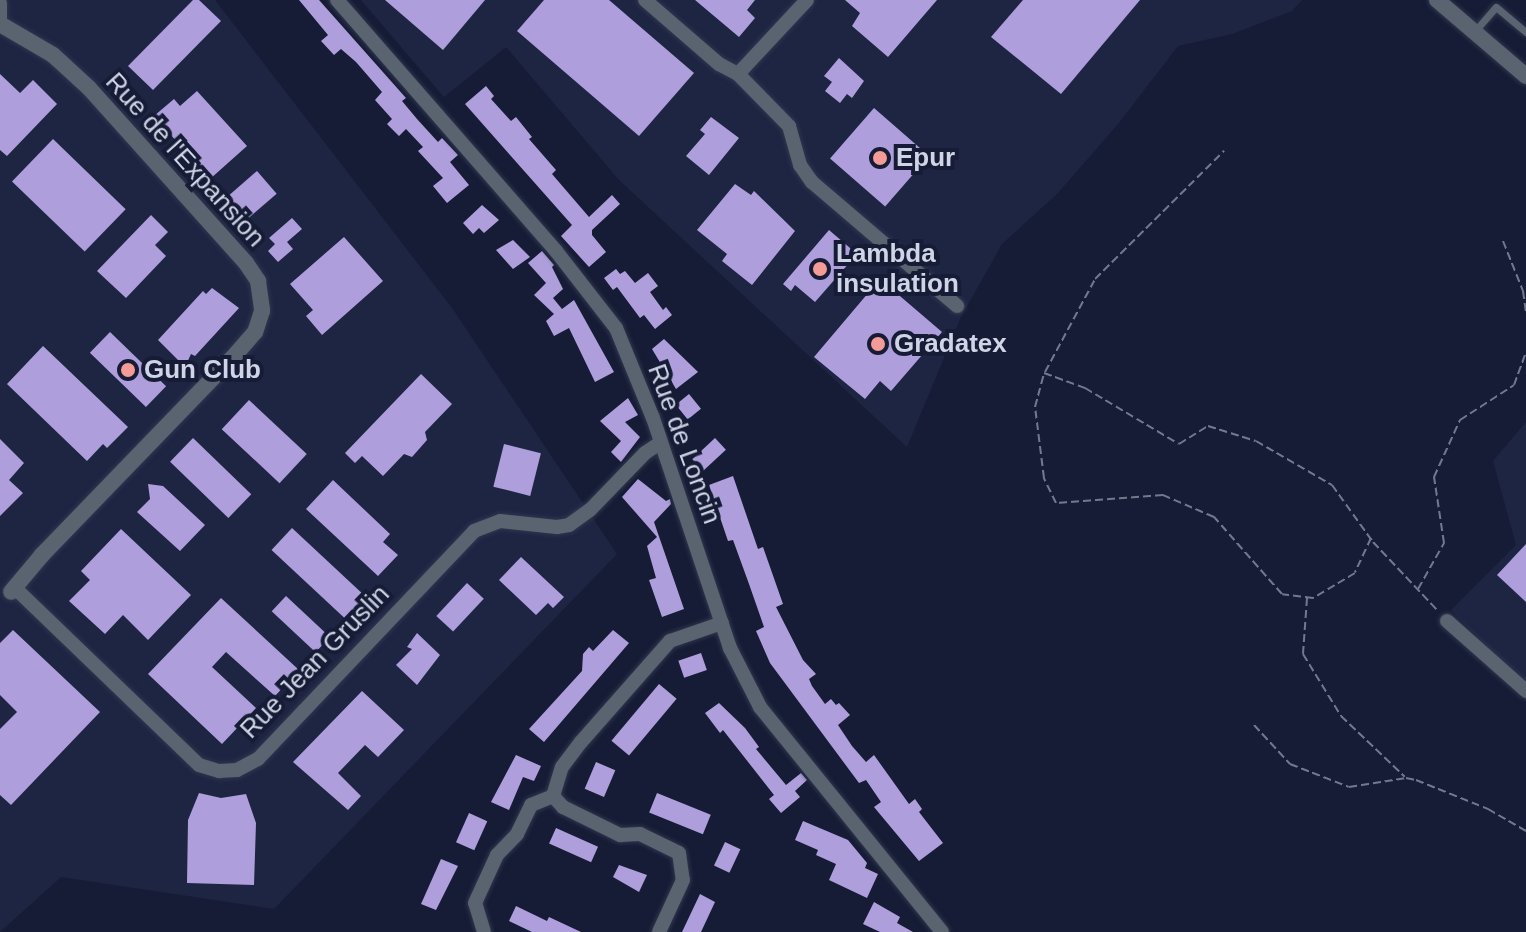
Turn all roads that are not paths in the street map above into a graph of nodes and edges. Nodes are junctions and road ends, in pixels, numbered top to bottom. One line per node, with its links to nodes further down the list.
1 (337, 0): 14 (street, Rue de Loncin)
2 (645, 0): 11 (street)
3 (807, 0): 11 (street)
4 (1437, 0): 9 (street)
5 (1503, 0): 7 (lane)
6 (0, 3): 8 (street)
7 (1496, 7): 9 (lane); 10 (lane)
8 (0, 23): 15 (street, Rue de l'Expansion)
9 (1474, 32): 12 (street)
10 (1526, 32)
11 (738, 74): 13 (street)
12 (1526, 76)
13 (957, 306)
14 (660, 443): 15 (street, Rue Jean Gruslin); 17 (street, Rue de Loncin)
15 (9, 595)
16 (1447, 621): 18 (street)
17 (722, 623): 19 (street); 22 (street, Rue de Loncin)
18 (1526, 691)
19 (553, 796): 20 (street); 21 (street)
20 (484, 932)
21 (659, 932)
22 (942, 932)

